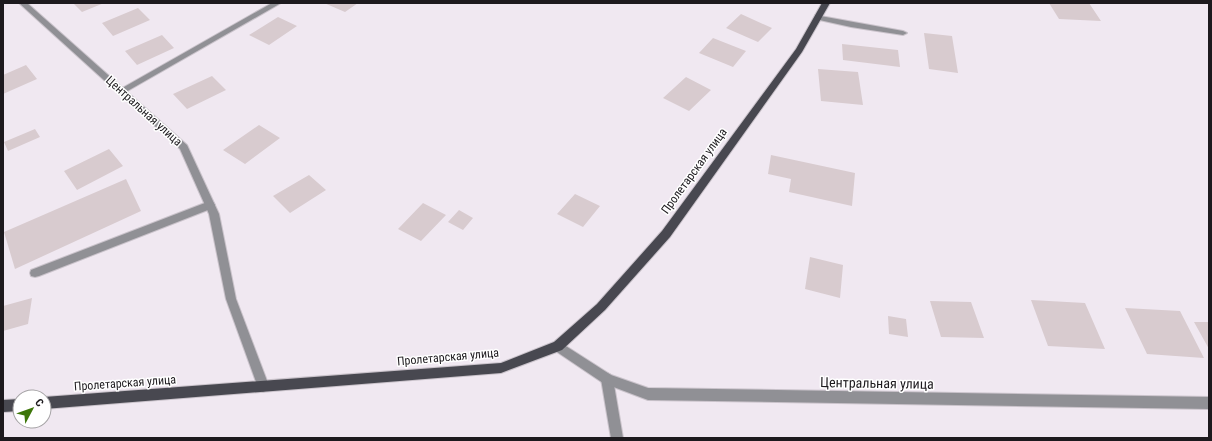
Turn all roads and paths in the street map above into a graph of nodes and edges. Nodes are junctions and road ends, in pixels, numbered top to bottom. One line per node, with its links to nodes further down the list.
1 (23, 3): 6 (street, Центральная улица)
2 (277, 3): 6 (street)
3 (826, 3): 4 (main road, Пролетарская улица)
4 (818, 16): 5 (street); 9 (main road, Пролетарская улица)
5 (903, 33)
6 (121, 91): 7 (street, Центральная улица)
7 (210, 205): 8 (street); 11 (street, Центральная улица)
8 (35, 273)
9 (558, 346): 10 (street, Центральная улица); 11 (main road, Пролетарская улица)
10 (607, 379): 13 (street, Центральная улица); 14 (street)
11 (263, 386): 12 (main road, Пролетарская улица)
12 (52, 402)
13 (1209, 403)
14 (617, 438)

